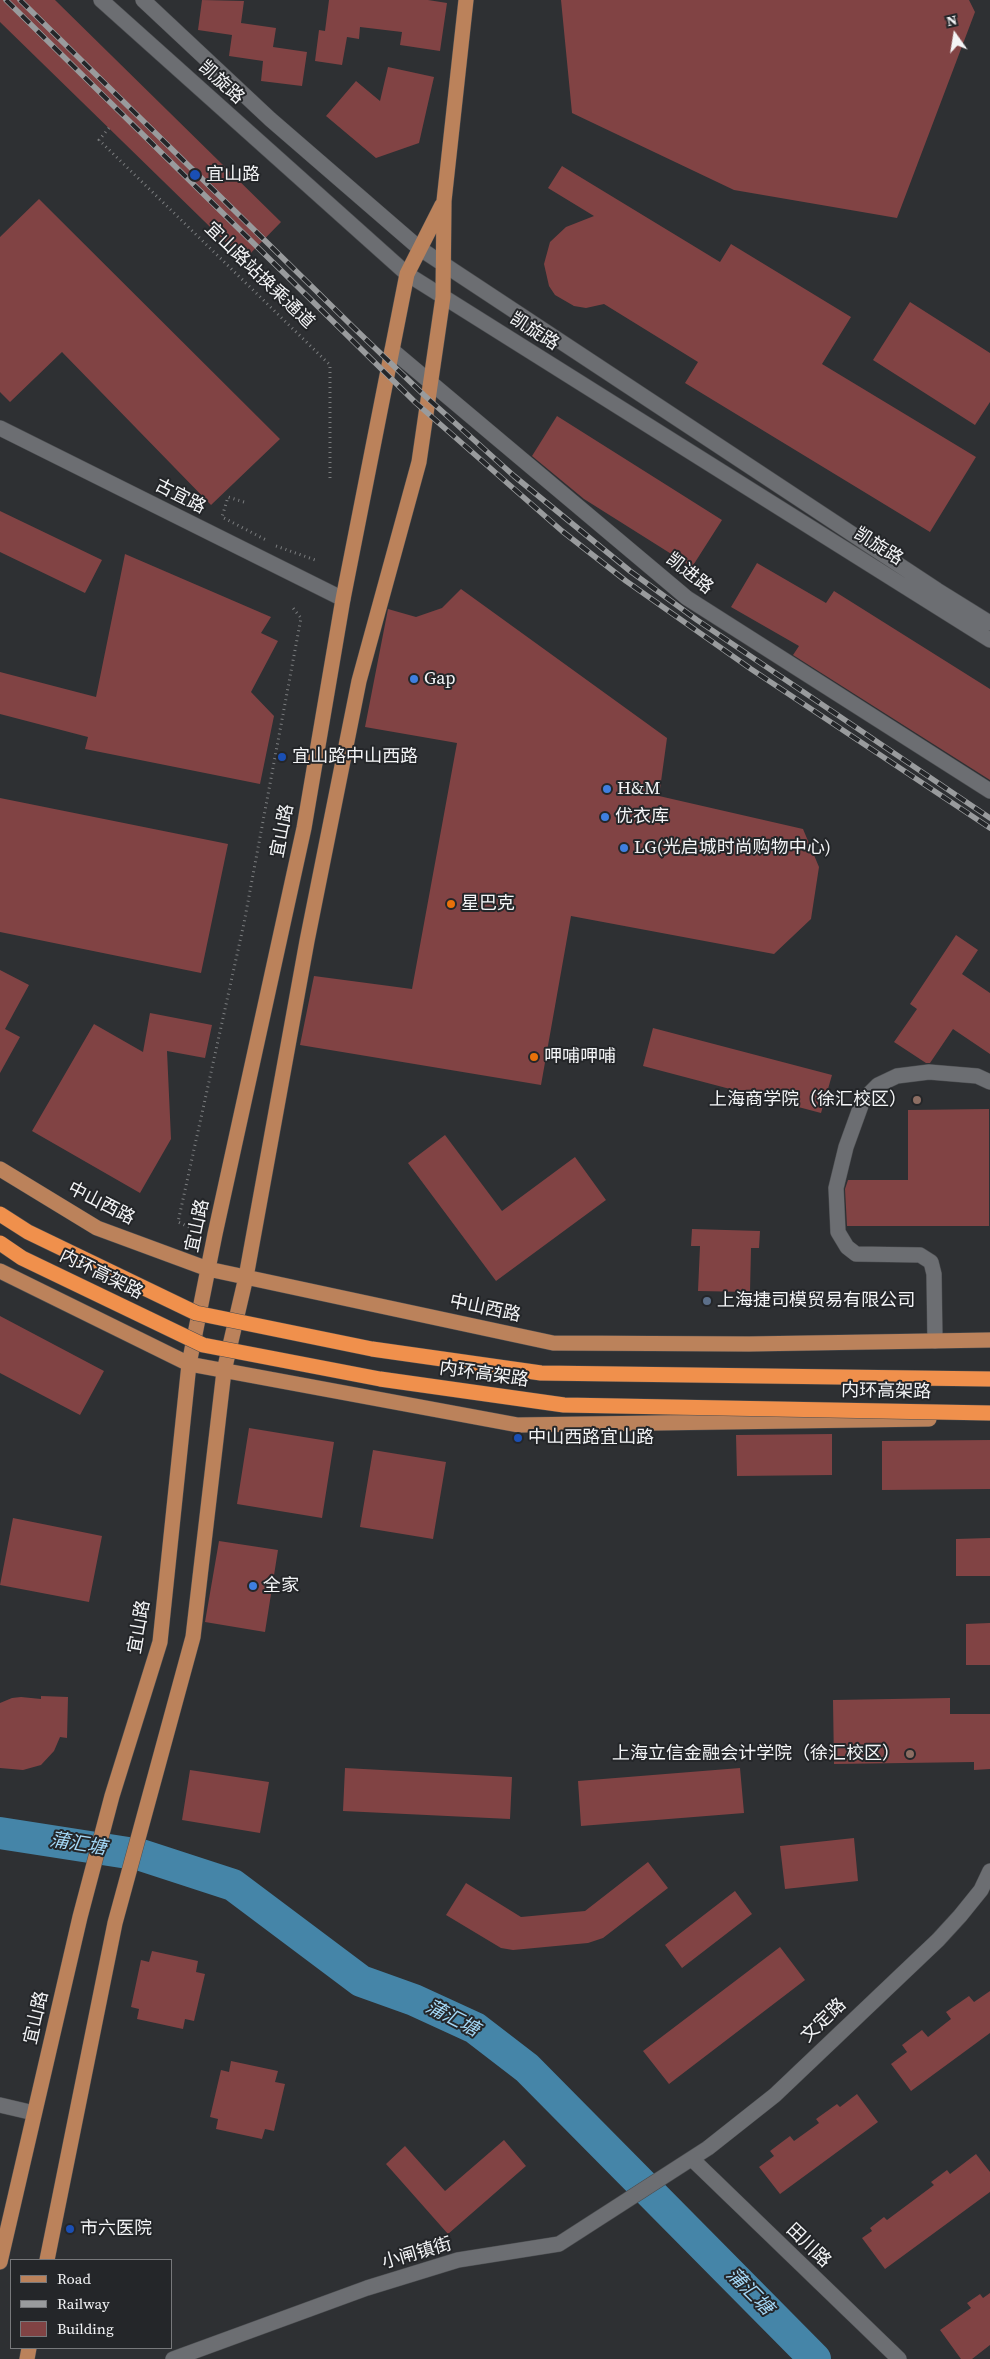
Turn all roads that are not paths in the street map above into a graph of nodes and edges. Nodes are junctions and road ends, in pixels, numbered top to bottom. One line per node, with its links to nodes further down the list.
1 (101, 0): 7 (street, 凯旋路)
2 (143, 0): 5 (street, 凯旋路)
3 (466, 0): 4 (main road, 宜山路)
4 (444, 201): 5 (main road, 宜山路); 6 (main road, 宜山路)
5 (420, 248): 6 (street, 凯旋路); 7 (main road, 宜山路)
6 (443, 264): 8 (main road, 宜山路); 13 (street, 凯旋路)
7 (407, 274): 8 (street, 凯旋路); 9 (main road, 宜山路)
8 (443, 297): 10 (main road, 宜山路); 14 (street, 凯旋路)
9 (392, 350): 10 (street, 凯进路); 12 (main road, 宜山路)
10 (430, 383): 15 (street, 凯进路); 22 (main road, 宜山路)
11 (0, 428): 12 (street, 古宜路)
12 (343, 599): 20 (main road, 宜山路)
13 (990, 623)
14 (990, 640)
15 (990, 791)
16 (990, 1082): 24 (street)
17 (0, 1169): 20 (main road, 中山西路)
18 (0, 1214): 27 (highway, 内环高架路, bridge)
19 (0, 1243): 28 (highway, 内环高架路, bridge)
20 (208, 1269): 22 (main road, 中山西路); 25 (main road, 宜山路)
21 (0, 1271): 25 (main road)
22 (246, 1277): 24 (main road, 中山西路); 26 (main road, 宜山路)
23 (990, 1340): 24 (main road, 中山西路)
24 (936, 1341)
25 (189, 1364): 26 (main road); 32 (main road, 宜山路)
26 (224, 1371): 29 (main road); 35 (main road, 宜山路)
27 (990, 1379)
28 (990, 1413)
29 (990, 1418)
30 (990, 1871): 33 (street, 文定路)
31 (0, 2105): 32 (street)
32 (34, 2113): 36 (main road, 宜山路)
33 (692, 2159): 34 (street, 文定路); 38 (street, 田川路)
34 (664, 2177): 37 (street, 小闸镇街)
35 (47, 2259)
36 (0, 2262)
37 (173, 2359)
38 (899, 2359)

